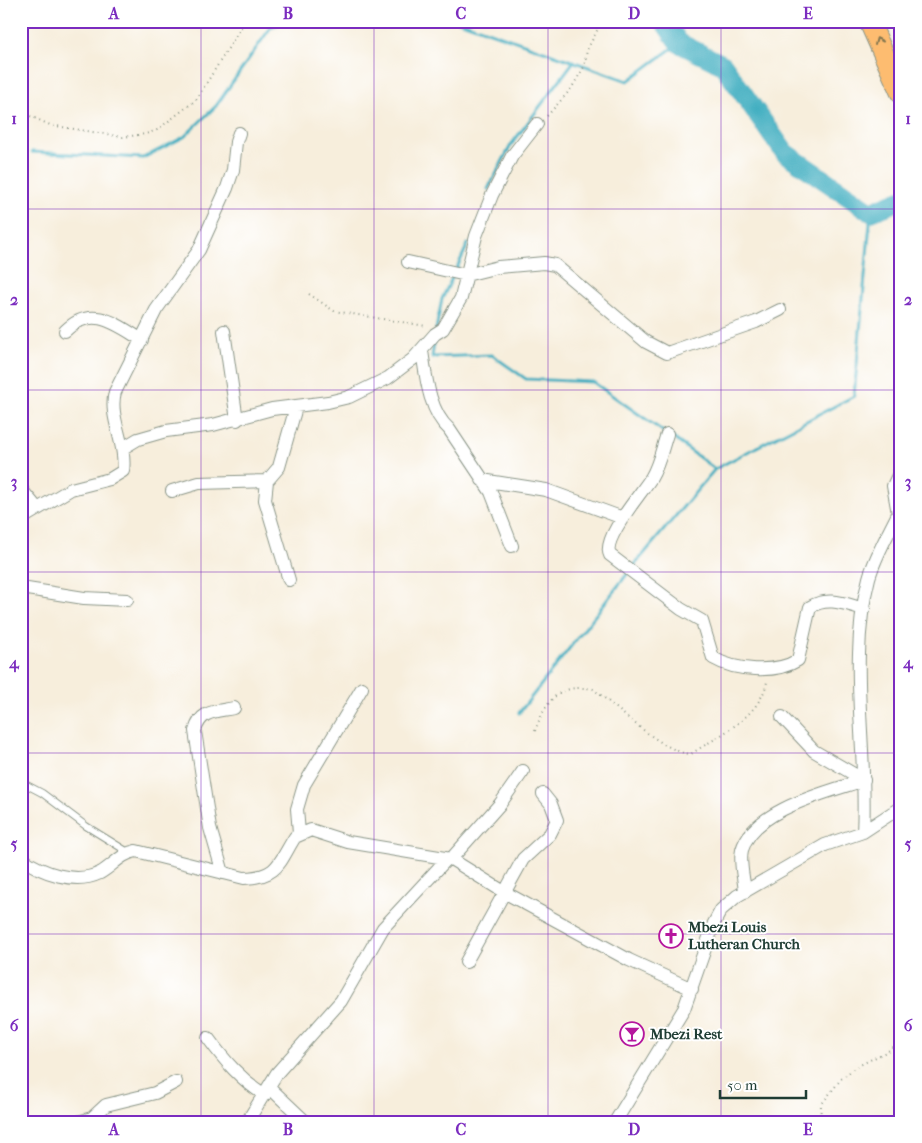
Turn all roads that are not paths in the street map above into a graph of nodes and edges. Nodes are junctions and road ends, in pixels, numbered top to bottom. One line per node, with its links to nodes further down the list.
1 (869, 21): 2 (highway, one-way to 1)
2 (901, 93)
3 (537, 124): 6 (street)
4 (239, 132): 10 (street)
5 (408, 262): 6 (street)
6 (466, 275): 7 (street); 11 (street)
7 (780, 310)
8 (65, 331): 10 (street)
9 (224, 331): 13 (street)
10 (142, 340): 15 (street)
11 (422, 351): 12 (street); 17 (street)
12 (296, 407): 13 (street); 18 (street)
13 (237, 420): 15 (street)
14 (667, 434): 22 (street)
15 (123, 448): 21 (street)
16 (901, 469): 24 (street)
17 (482, 480): 22 (street); 25 (street)
18 (267, 481): 20 (street); 26 (street)
19 (21, 489): 21 (street)
20 (172, 491)
21 (37, 508): 23 (street)
22 (623, 518): 29 (street)
23 (21, 519)
24 (899, 520): 29 (street)
25 (512, 546)
26 (289, 580)
27 (21, 588): 28 (street)
28 (127, 600)
29 (864, 609): 34 (street)
30 (362, 688): 39 (street)
31 (234, 708): 43 (street)
32 (782, 717): 34 (street)
33 (523, 770): 42 (street)
34 (864, 780): 38 (street); 45 (street)
35 (21, 782): 40 (lane)
36 (543, 794): 44 (street)
37 (901, 807): 38 (street)
38 (863, 832): 45 (street)
39 (299, 833): 42 (street); 43 (street)
40 (128, 852): 41 (street); 43 (street)
41 (21, 858)
42 (449, 859): 44 (street); 50 (street)
43 (223, 873)
44 (504, 892): 46 (street); 47 (street)
45 (745, 892): 47 (street)
46 (466, 962)
47 (692, 989): 54 (street)
48 (208, 1038): 50 (street)
49 (176, 1082): 51 (street)
50 (267, 1091): 52 (street); 53 (street)
51 (63, 1122)
52 (247, 1122)
53 (306, 1122)
54 (615, 1122)

